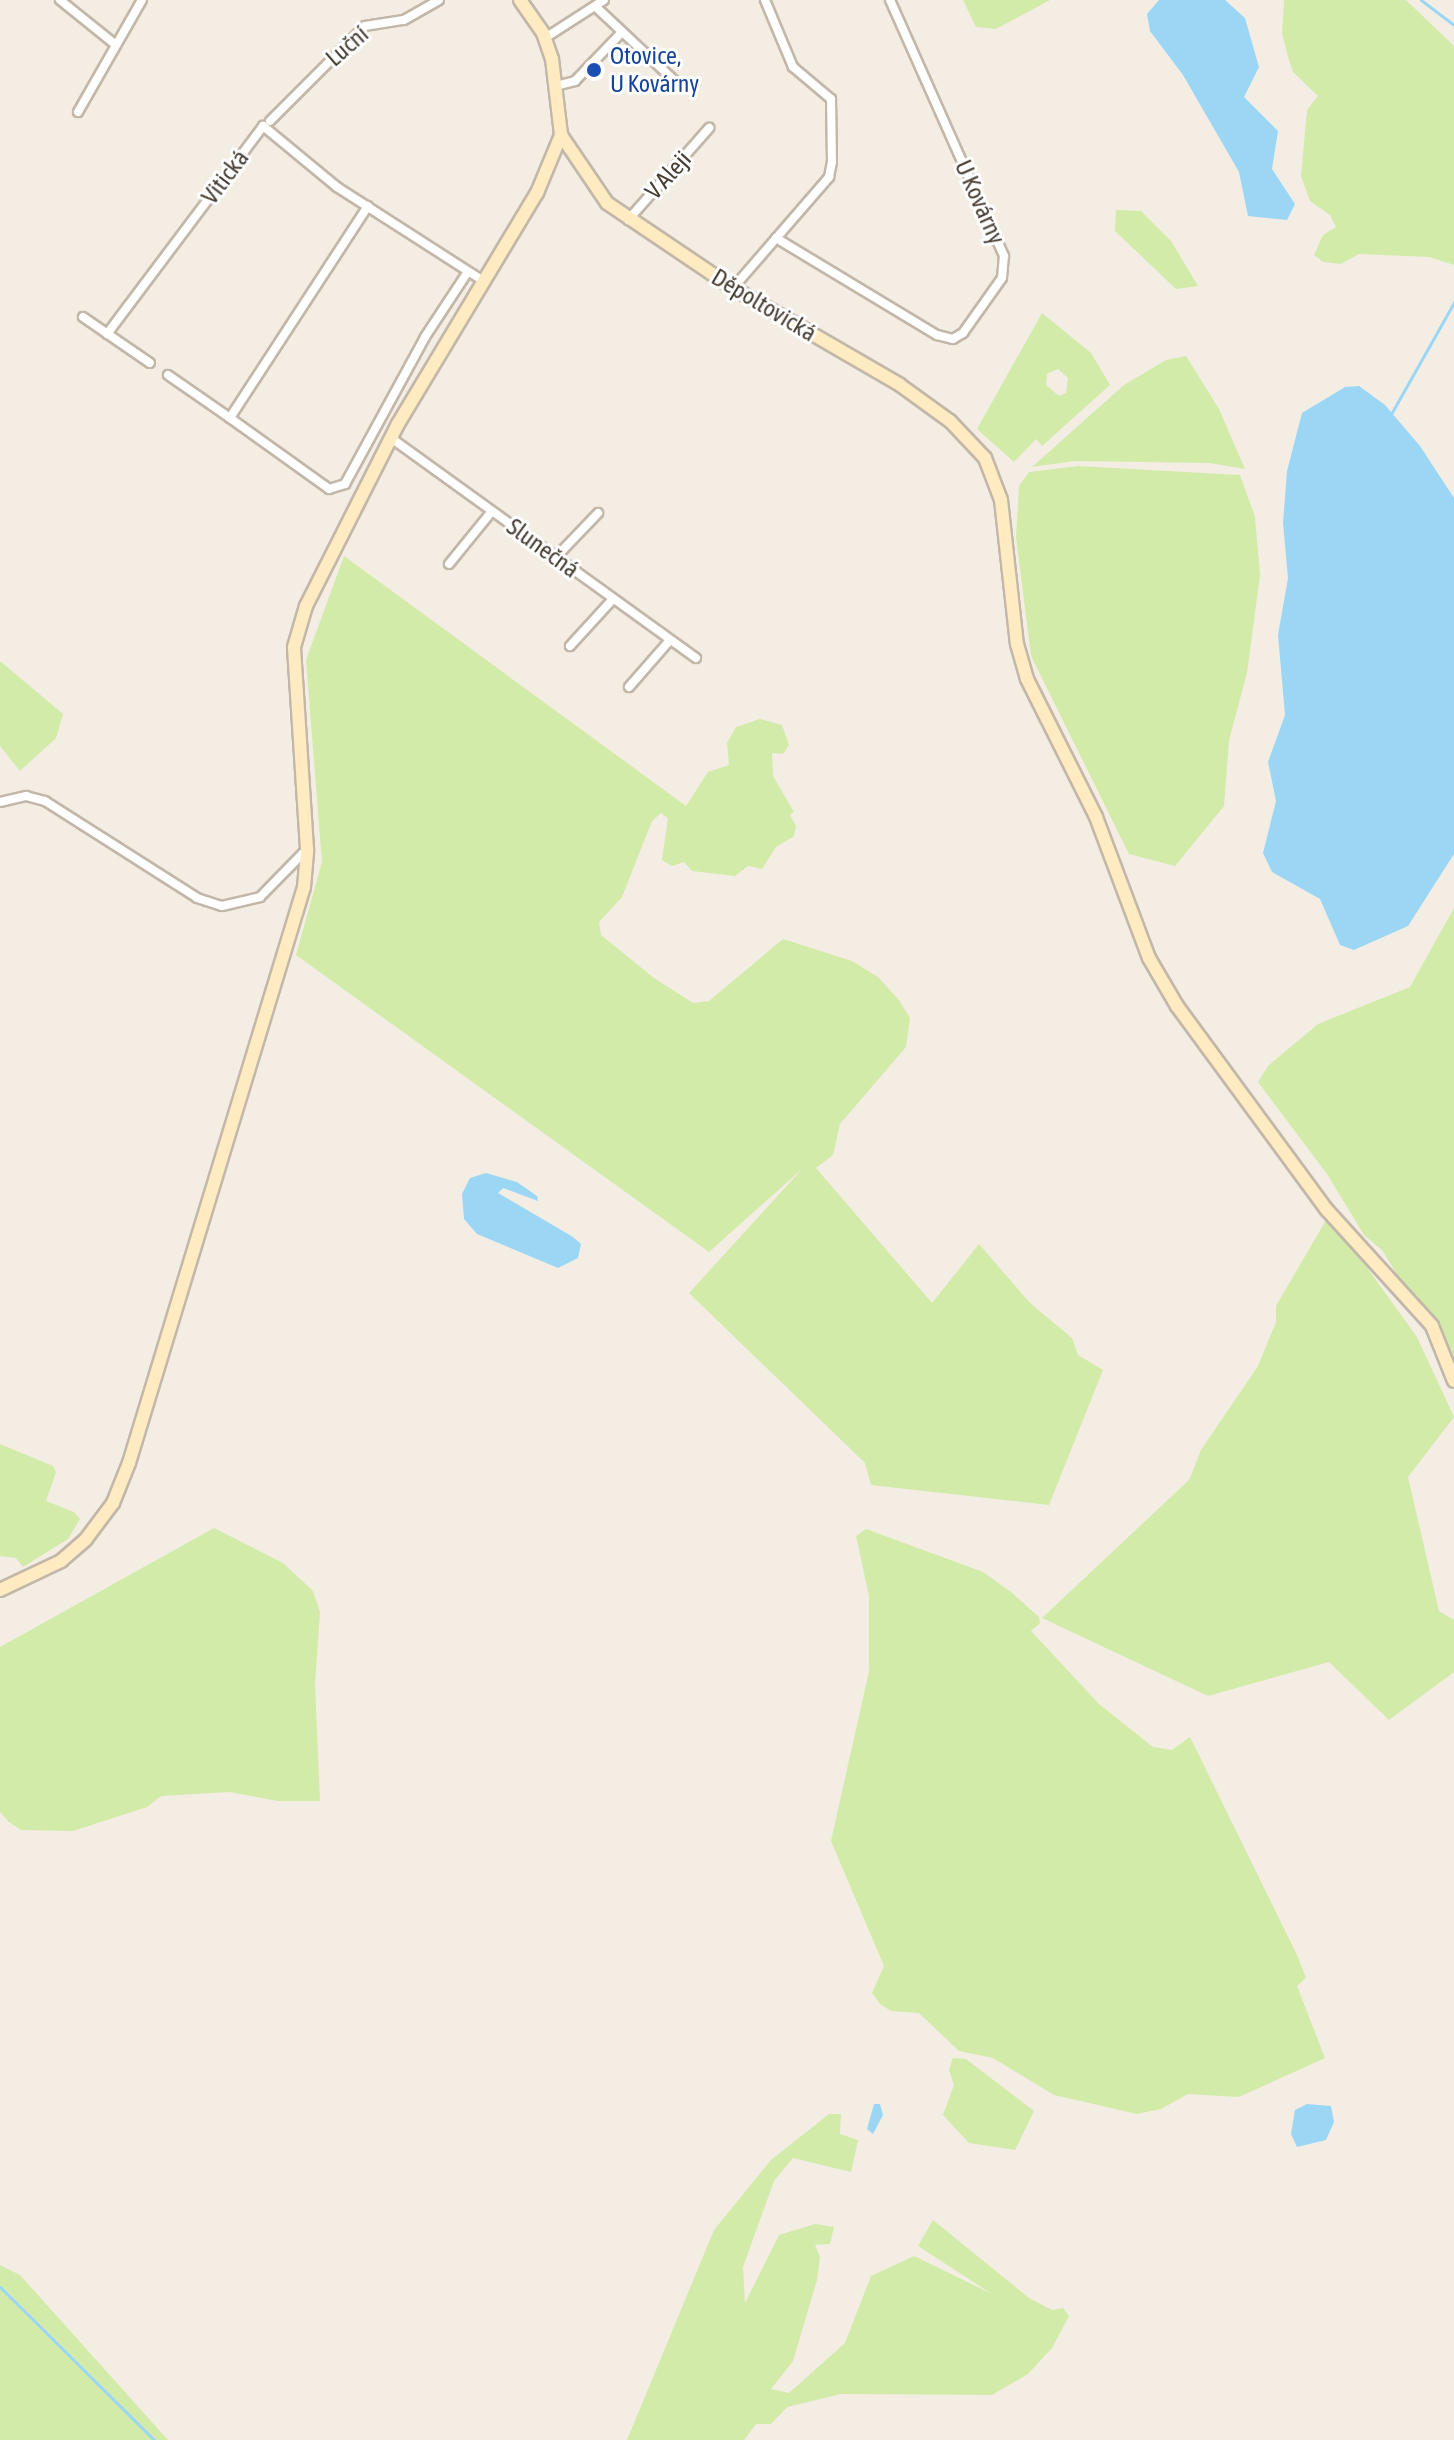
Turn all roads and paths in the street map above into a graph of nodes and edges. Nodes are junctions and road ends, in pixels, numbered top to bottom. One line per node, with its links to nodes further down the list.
1 (60, 0): 11 (street)
2 (142, 0): 11 (street)
3 (439, 0): 15 (street, Luční)
4 (520, 0): 10 (street, Děpoltovická)
5 (604, 0): 8 (street)
6 (765, 0): 20 (street)
7 (890, 0): 20 (street, U Kovárny)
8 (597, 8): 9 (street); 10 (street)
9 (622, 32): 12 (street); 13 (street)
10 (545, 38): 13 (street, Děpoltovická)
11 (116, 45): 14 (street)
12 (679, 85)
13 (556, 86): 17 (street, Děpoltovická)
14 (78, 112)
15 (270, 121)
16 (709, 128): 19 (street, V Aleji)
17 (561, 135): 19 (street, Děpoltovická); 22 (street, Děpoltovická)
18 (368, 206): 21 (street, Vitická); 25 (street, Vitická); 28 (street)
19 (627, 221): 23 (street, Děpoltovická)
20 (776, 238): 23 (street)
21 (467, 273): 22 (street, Vitická); 28 (street)
22 (485, 282): 29 (street, Děpoltovická)
23 (733, 288): 41 (street, Děpoltovická)
24 (83, 317): 25 (street)
25 (107, 334): 26 (street)
26 (150, 363)
27 (168, 375): 28 (street)
28 (230, 418)
29 (391, 438): 30 (street, Slunečná); 40 (street, Děpoltovická)
30 (492, 511): 32 (street, Slunečná); 33 (street)
31 (598, 513): 32 (street)
32 (556, 557): 34 (street, Slunečná)
33 (449, 564)
34 (613, 599): 35 (street, Slunečná); 36 (street)
35 (670, 640): 37 (street, Slunečná); 38 (street)
36 (570, 646)
37 (696, 658)
38 (629, 687)
39 (0, 802): 40 (street)
40 (307, 849): 42 (street, Děpoltovická)
41 (1454, 1381)
42 (2, 1589)

